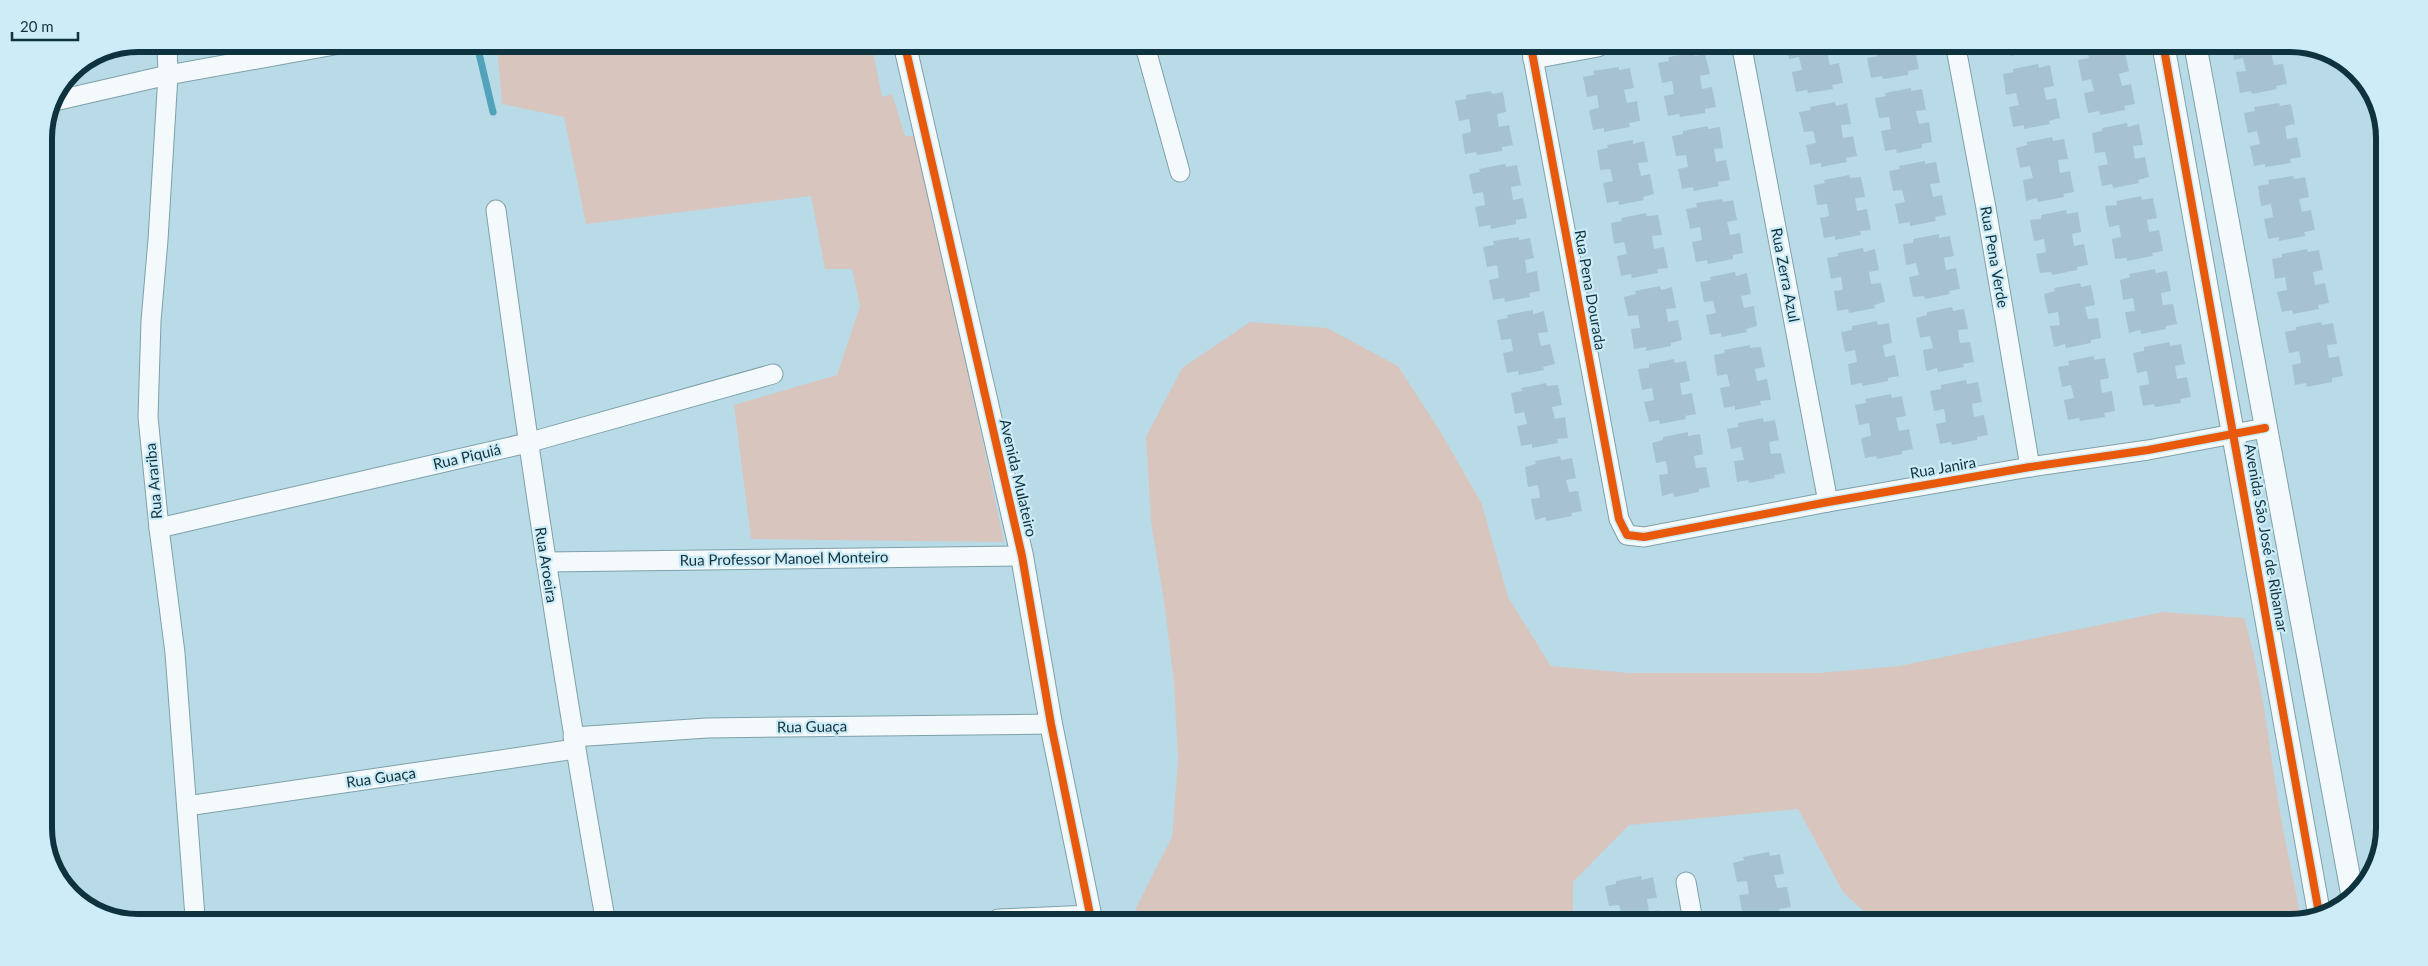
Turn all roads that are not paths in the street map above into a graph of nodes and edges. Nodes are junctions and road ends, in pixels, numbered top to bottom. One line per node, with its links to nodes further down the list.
1 (167, 52): 10 (street, Rua Arariba)
2 (298, 52): 10 (street)
3 (906, 52): 22 (street, Avenida Mulateiro)
4 (1147, 52): 12 (street)
5 (1743, 52): 19 (street, Rua Zerra Azul)
6 (1957, 52): 18 (street, Rua Pena Verde)
7 (2165, 52): 16 (street, Avenida São José de Ribamar)
8 (2197, 52): 15 (street, Avenida São José de Ribamar)
9 (1532, 53): 21 (street, Rua Pena Dourada)
10 (168, 75): 11 (street); 20 (street, Rua Arariba)
11 (63, 99)
12 (1180, 172)
13 (496, 210): 17 (street, Rua Aroeira)
14 (773, 374): 17 (street, Rua Piquiá)
15 (2265, 428): 16 (street, Rua Janira); 28 (street, Avenida São José de Ribamar)
16 (2234, 434): 18 (street, Rua Janira); 29 (street, Avenida São José de Ribamar)
17 (527, 443): 20 (street, Rua Piquiá); 23 (street, Rua Aroeira)
18 (2030, 467): 19 (street, Rua Janira)
19 (1828, 502): 21 (street, Rua Janira)
20 (159, 528): 26 (street, Rua Arariba)
21 (1627, 536)
22 (1022, 556): 23 (street, Rua Professor Manoel Monteiro); 24 (street, Avenida Mulateiro)
23 (546, 562): 25 (street, Rua Aroeira)
24 (1051, 724): 25 (street, Rua Guaça); 32 (street, Avenida Mulateiro)
25 (574, 743): 26 (street, Rua Guaça); 31 (street, Rua Aroeira)
26 (188, 806): 30 (street, Rua Arariba)
27 (1686, 882): 33 (street)
28 (2351, 887)
29 (2319, 908)
30 (195, 914)
31 (604, 914)
32 (1090, 914)
33 (1692, 914)

